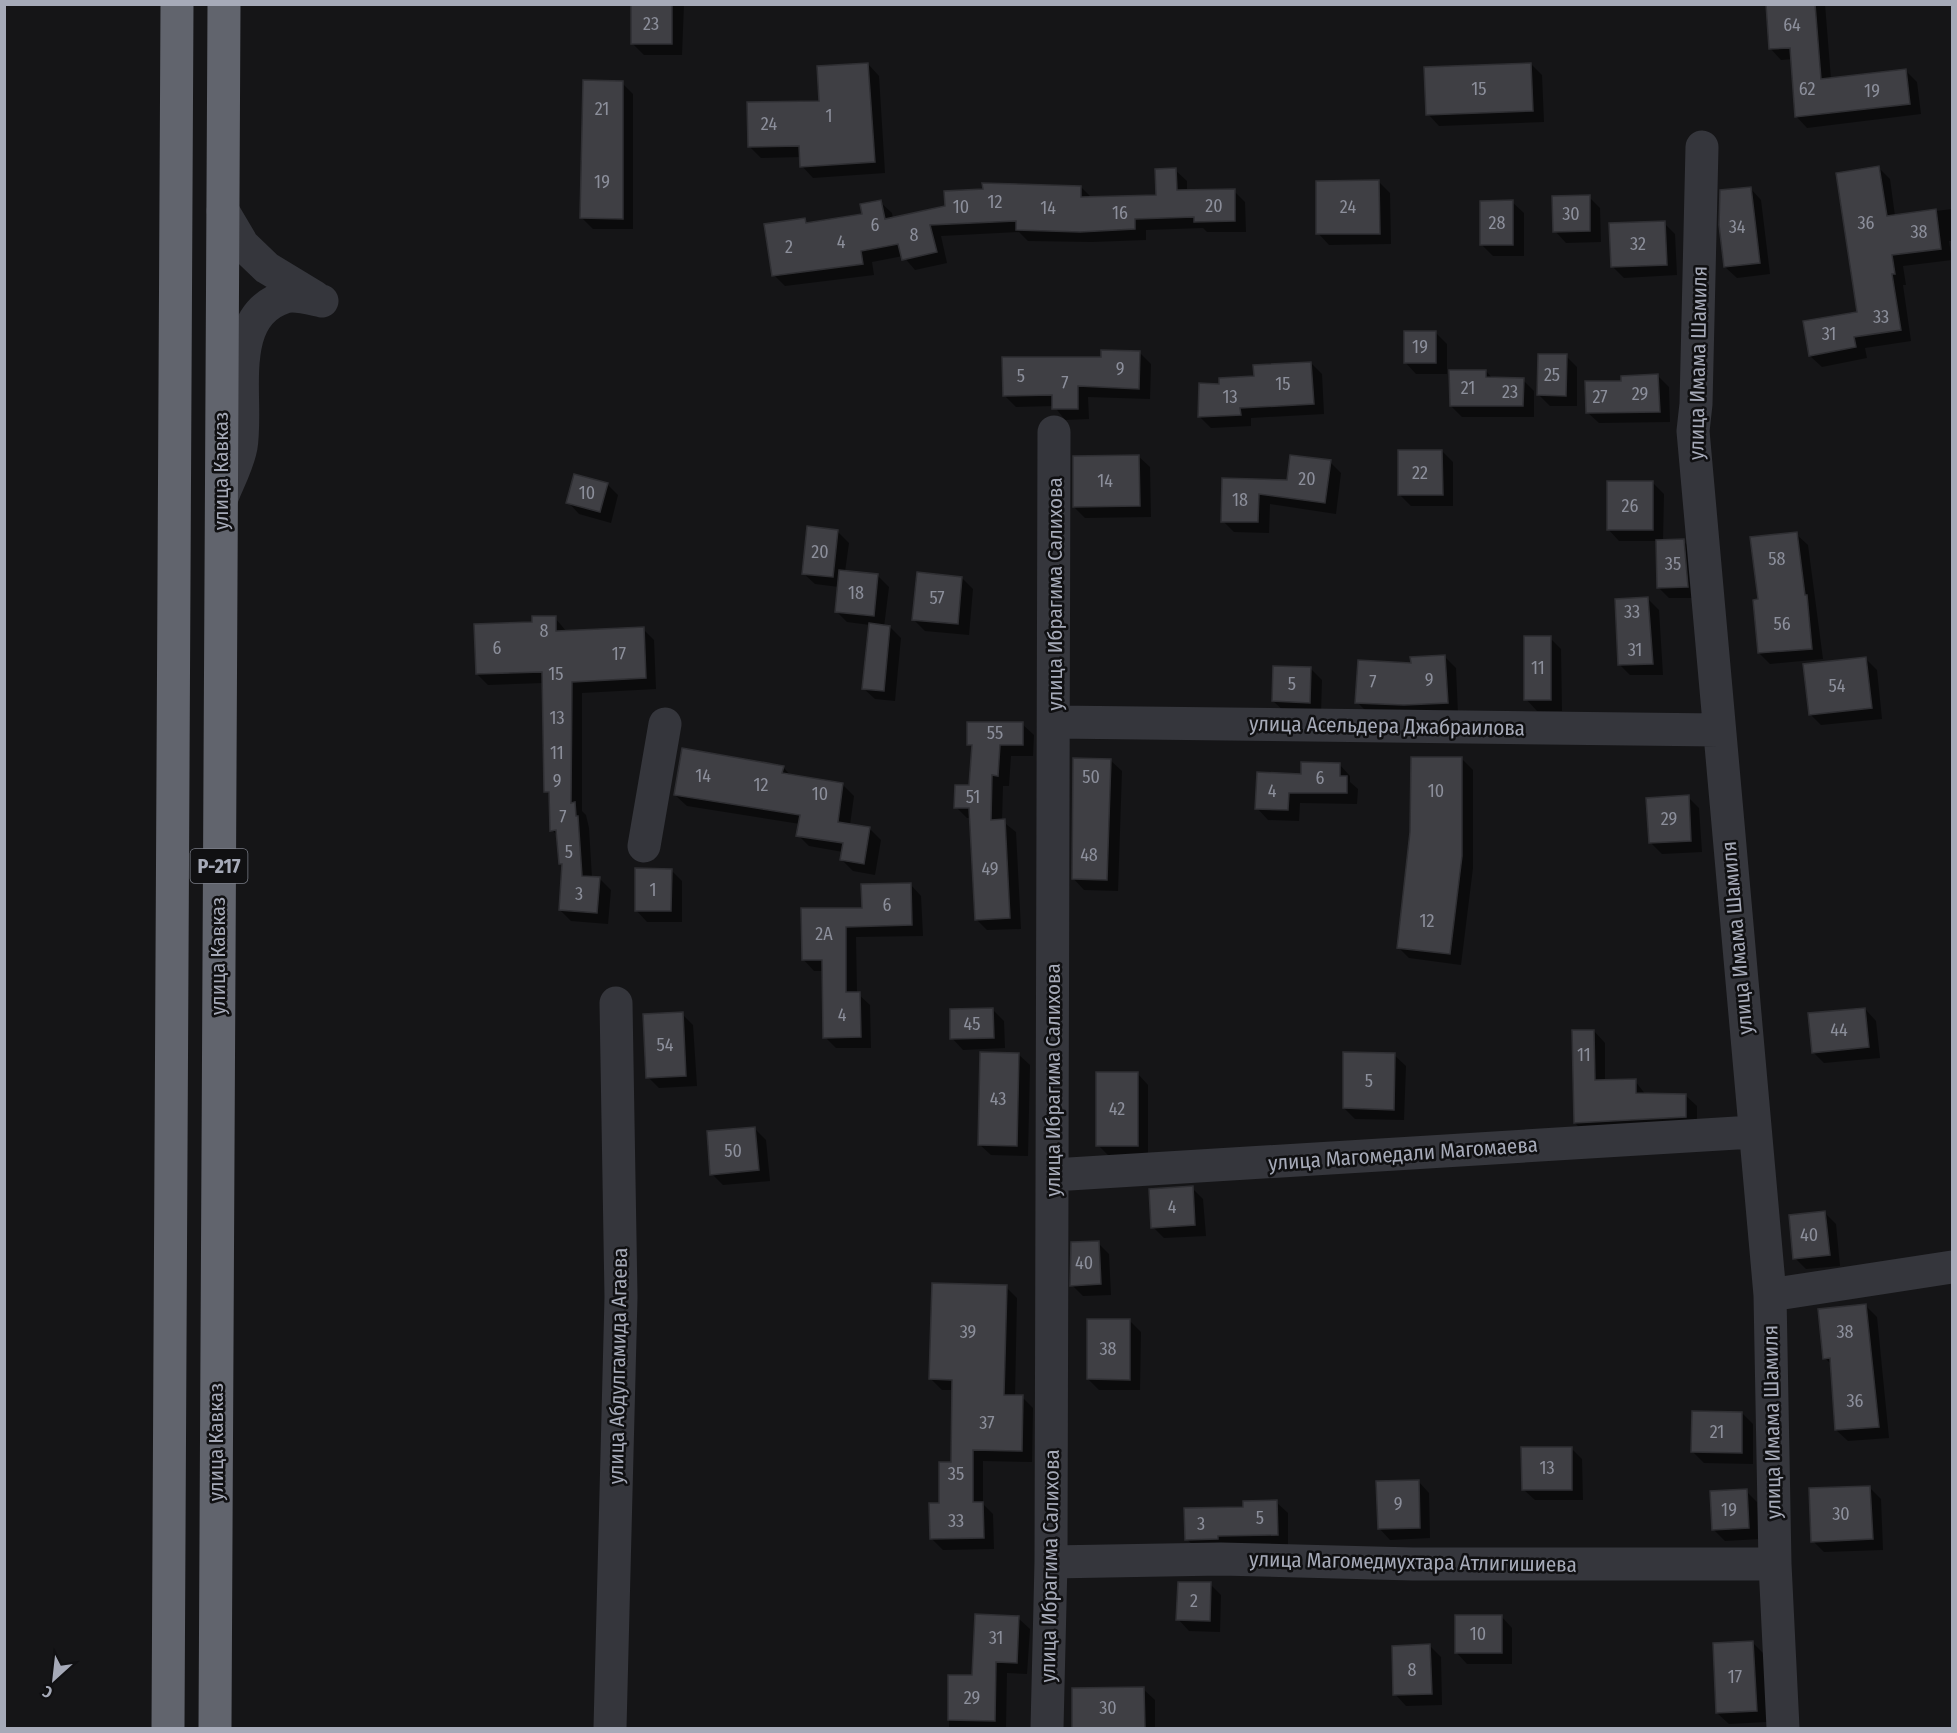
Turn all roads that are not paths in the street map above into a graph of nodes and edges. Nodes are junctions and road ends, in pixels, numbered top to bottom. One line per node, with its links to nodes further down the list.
1 (177, 4): 18 (highway, Р-217)
2 (224, 4): 4 (highway, улица Кавказ / Р-217)
3 (1702, 147): 9 (street, улица Имама Шамиля)
4 (223, 210): 6 (highway, улица Кавказ / Р-217); 6 (street)
5 (1054, 432): 7 (street, улица Ибрагима Салихова)
6 (220, 503): 19 (highway, улица Кавказ / Р-217)
7 (1055, 722): 9 (street, улица Асельдера Джабраилова); 13 (street, улица Ибрагима Салихова)
8 (665, 724): 10 (street)
9 (1719, 730): 12 (street, улица Имама Шамиля)
10 (644, 846)
11 (616, 1003): 20 (street, улица Абдулгамида Агаева)
12 (1753, 1132): 13 (street, улица Магомедали Магомаева); 15 (street, улица Имама Шамиля)
13 (1053, 1175): 16 (street, улица Ибрагима Салихова)
14 (1953, 1267): 15 (street)
15 (1770, 1294): 17 (street, улица Имама Шамиля)
16 (1051, 1562): 17 (street, улица Магомедмухтара Атлигишиева); 21 (street, улица Ибрагима Салихова)
17 (1775, 1564): 22 (street, улица Имама Шамиля)
18 (168, 1728)
19 (215, 1728)
20 (610, 1728)
21 (1047, 1728)
22 (1783, 1728)

